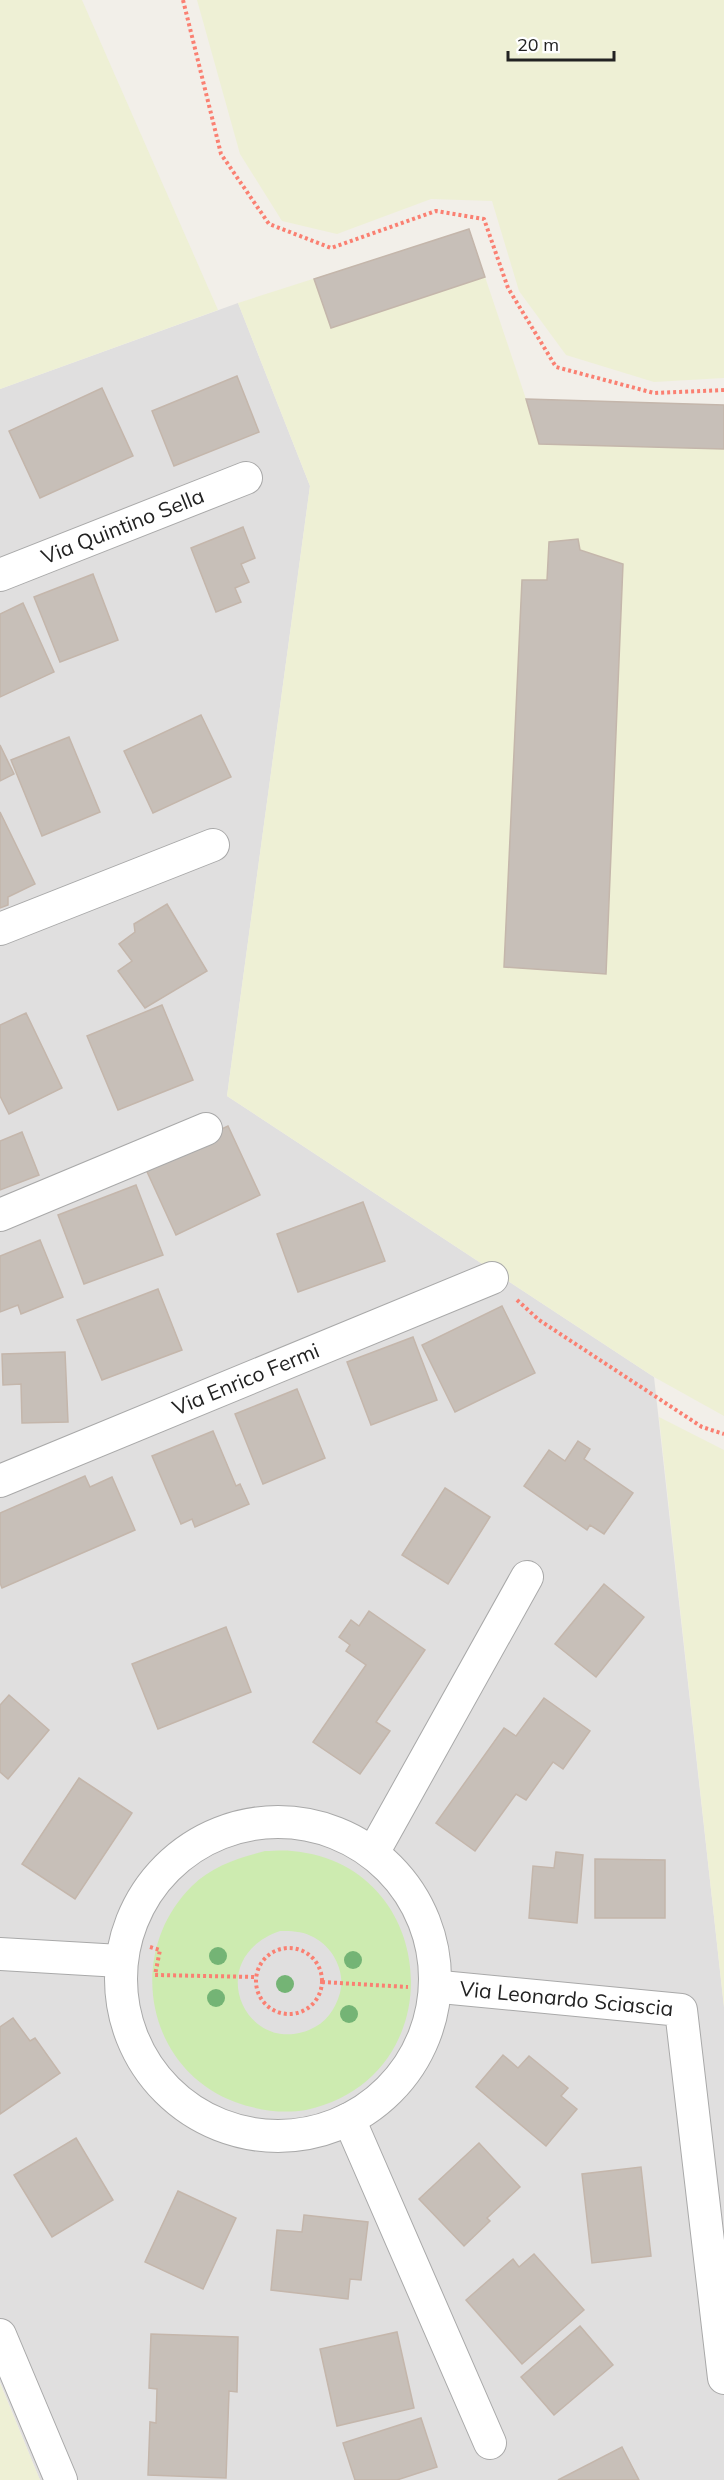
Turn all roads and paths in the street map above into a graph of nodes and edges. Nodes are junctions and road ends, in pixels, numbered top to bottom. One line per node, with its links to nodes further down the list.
1 (183, 0): 2 (path)
2 (724, 390)
3 (246, 478): 4 (street, Via Quintino Sella)
4 (0, 575)
5 (213, 844): 6 (street)
6 (0, 929)
7 (206, 1128): 8 (street)
8 (0, 1215)
9 (492, 1278): 10 (path); 11 (street, Via Enrico Fermi)
10 (724, 1434)
11 (0, 1481)
12 (526, 1577): 13 (street)
13 (373, 1853): 14 (street, Via Leonardo Sciascia); 16 (street, Via Leonardo Sciascia)
14 (123, 1951): 15 (street); 17 (path); 19 (street, Via Leonardo Sciascia)
15 (0, 1954)
16 (438, 1976): 18 (path); 19 (street, Via Leonardo Sciascia); 21 (street, Via Leonardo Sciascia)
17 (256, 1977): 18 (path); 18 (path)
18 (322, 1982)
19 (349, 2119): 22 (street)
20 (0, 2335): 23 (street)
21 (724, 2378)
22 (490, 2443)
23 (61, 2480)

